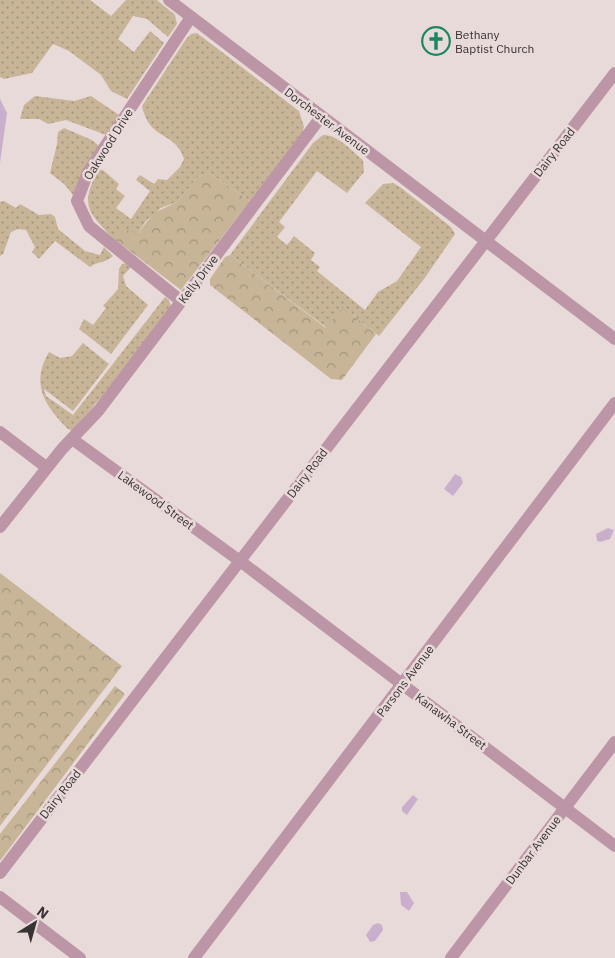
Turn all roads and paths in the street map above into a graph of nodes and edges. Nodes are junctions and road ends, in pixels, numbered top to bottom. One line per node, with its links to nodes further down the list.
1 (169, 0): 2 (street, Dorchester Avenue)
2 (191, 17): 4 (street, Dorchester Avenue); 6 (street, Oakwood Drive)
3 (615, 74): 5 (street, Dairy Road)
4 (321, 117): 5 (street, Dorchester Avenue); 6 (street, Kelly Drive)
5 (485, 241): 7 (street, Dorchester Avenue); 13 (street, Dairy Road)
6 (181, 301): 10 (street, Kelly Drive)
7 (615, 338)
8 (615, 403): 14 (street, Parsons Avenue)
9 (0, 432): 11 (street)
10 (72, 440): 11 (street, Kelly Drive); 13 (street, Lakewood Street)
11 (46, 467): 12 (street, Kelly Drive)
12 (0, 527)
13 (240, 561): 14 (street, Kanawha Street); 18 (street, Dairy Road)
14 (402, 685): 16 (street, Kanawha Street); 21 (street, Parsons Avenue)
15 (615, 742): 16 (street, Dunbar Avenue)
16 (565, 808): 17 (street, Kanawha Street); 22 (street, Dunbar Avenue)
17 (615, 846)
18 (0, 873)
19 (0, 897): 20 (street)
20 (80, 958)
21 (194, 958)
22 (451, 958)

